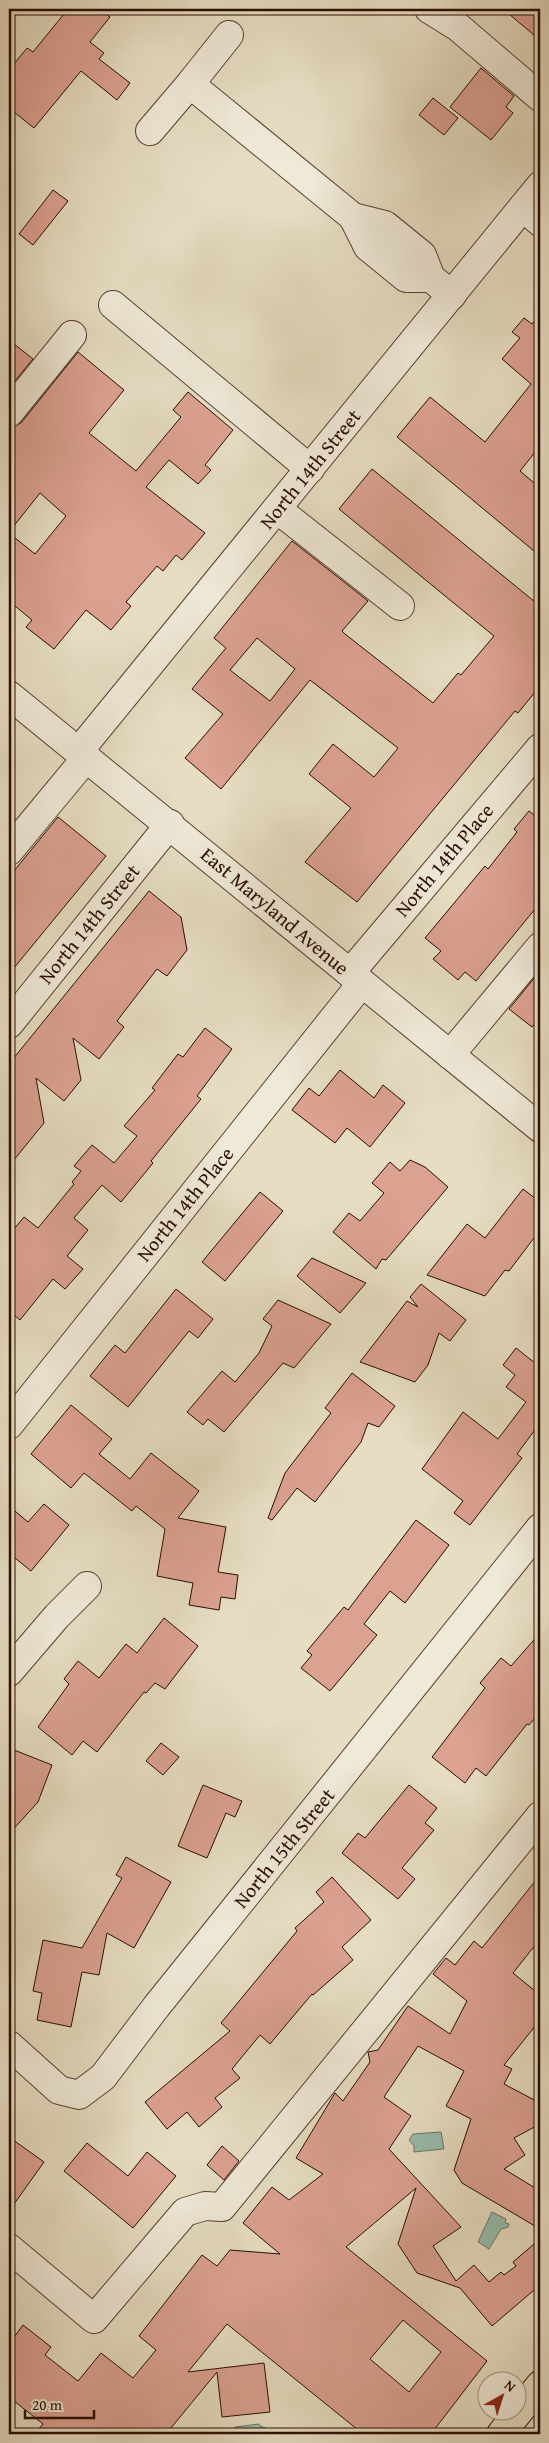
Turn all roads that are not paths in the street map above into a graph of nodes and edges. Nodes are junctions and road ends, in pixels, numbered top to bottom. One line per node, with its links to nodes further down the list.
1 (429, 9): 4 (street)
2 (229, 35): 3 (street)
3 (190, 84): 5 (street); 8 (street)
4 (540, 97)
5 (150, 131)
6 (540, 186): 7 (street, North 14th Street)
7 (531, 214): 12 (street, North 14th Street)
8 (353, 218): 9 (street); 10 (street)
9 (401, 238): 10 (street); 11 (street)
10 (384, 260): 11 (street)
11 (431, 278): 12 (street)
12 (452, 295): 16 (street, North 14th Street)
13 (113, 305): 16 (street)
14 (72, 335): 15 (street)
15 (9, 414)
16 (310, 468): 17 (street, North 14th Street)
17 (277, 509): 18 (street); 21 (street, North 14th Street)
18 (400, 606)
19 (9, 695): 21 (street, East Maryland Avenue)
20 (540, 748): 25 (street, North 14th Place)
21 (83, 754): 22 (street, East Maryland Avenue); 23 (street, North 14th Street)
22 (170, 824): 25 (street, East Maryland Avenue); 26 (street, North 14th Street)
23 (9, 851)
24 (540, 947): 27 (street)
25 (356, 978): 27 (street, East Maryland Avenue); 29 (street, North 14th Place)
26 (9, 1024)
27 (450, 1055): 28 (street, East Maryland Avenue)
28 (540, 1128)
29 (9, 1425)
30 (540, 1528): 34 (street, North 15th Street)
31 (87, 1586): 32 (street)
32 (9, 1672)
33 (540, 1816): 35 (street)
34 (9, 2045)
35 (9, 2248)
36 (540, 2385): 37 (main road)
37 (510, 2431)

